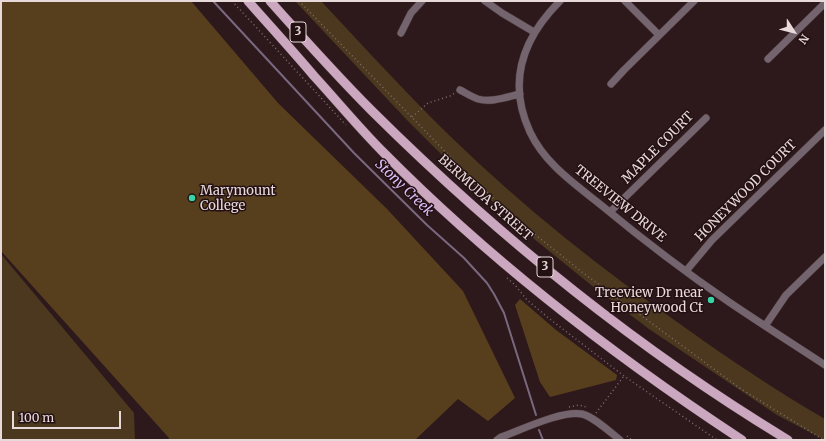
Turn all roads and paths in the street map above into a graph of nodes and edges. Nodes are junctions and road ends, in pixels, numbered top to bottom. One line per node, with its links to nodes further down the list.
1 (248, 1): 29 (main road, 3)
2 (270, 1): 30 (main road, BERMUDA STREET / 3)
3 (299, 1): 17 (path)
4 (422, 1): 11 (street)
5 (485, 1): 10 (street)
6 (560, 1): 10 (street, TREEVIEW DRIVE)
7 (625, 1): 12 (street)
8 (694, 1): 12 (street)
9 (825, 3): 13 (street)
10 (534, 32): 16 (street, TREEVIEW DRIVE)
11 (401, 33)
12 (658, 35): 14 (street)
13 (768, 58)
14 (611, 84)
15 (460, 90): 16 (street); 17 (path)
16 (520, 94): 20 (street, TREEVIEW DRIVE)
17 (412, 118): 31 (path)
18 (706, 118): 20 (street, MAPLE COURT)
19 (825, 130): 22 (street, HONEYWOOD COURT)
20 (610, 212): 22 (street, TREEVIEW DRIVE)
21 (825, 258): 23 (street)
22 (686, 271): 23 (street, TREEVIEW DRIVE)
23 (765, 326): 24 (street, TREEVIEW DRIVE)
24 (825, 365)
25 (624, 376): 26 (path)
26 (591, 419): 27 (street); 28 (street)
27 (497, 440)
28 (620, 440)
29 (742, 440)
30 (788, 440)
31 (824, 440)

